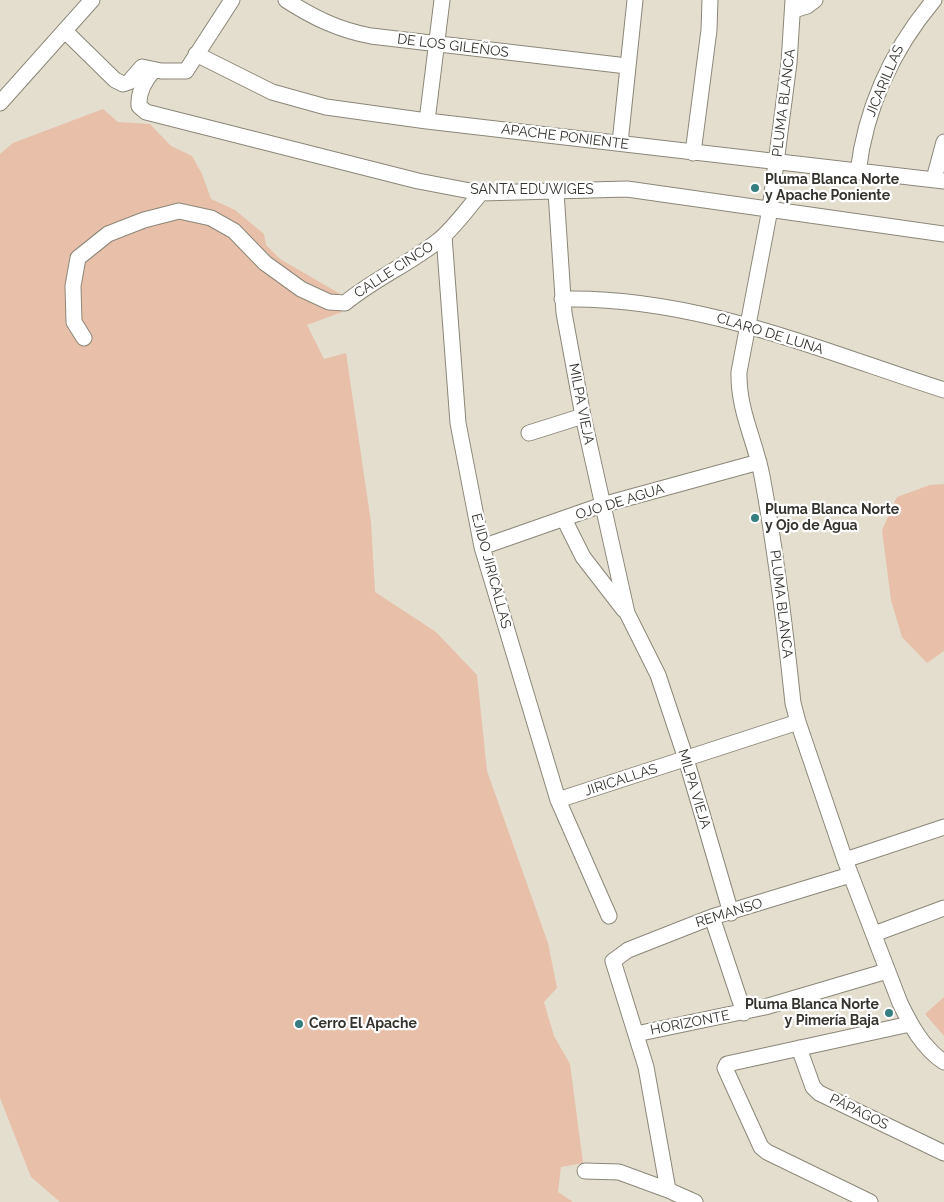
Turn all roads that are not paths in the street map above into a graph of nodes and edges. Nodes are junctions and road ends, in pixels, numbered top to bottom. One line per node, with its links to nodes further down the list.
1 (92, 0): 10 (street)
2 (232, 0): 12 (street)
3 (286, 0): 11 (street, DE LOS GILEÑOS)
4 (442, 0): 11 (street)
5 (634, 0): 13 (street)
6 (710, 0): 19 (street)
7 (815, 0): 9 (street)
8 (934, 0): 21 (street, JICARILLAS)
9 (794, 5): 20 (street, PLUMA BLANCA)
10 (65, 32): 14 (street); 15 (street)
11 (436, 44): 13 (street, DE LOS GILEÑOS); 16 (street)
12 (196, 54): 14 (street); 16 (street, APACHE PONIENTE)
13 (627, 66): 18 (street)
14 (154, 70): 24 (street, SANTA EDUWIGES)
15 (0, 103)
16 (427, 121): 18 (street, APACHE PONIENTE)
17 (944, 142): 22 (street)
18 (620, 143): 19 (street, APACHE PONIENTE)
19 (693, 153): 20 (street, APACHE PONIENTE)
20 (776, 163): 21 (street, APACHE PONIENTE); 25 (street, PLUMA BLANCA)
21 (858, 172): 22 (street, APACHE PONIENTE)
22 (939, 180)
23 (556, 192): 24 (street, SANTA EDUWIGES); 25 (street, SANTA EDUWIGES); 28 (street, MILPA VIEJA)
24 (481, 193): 27 (street)
25 (770, 209): 26 (street, SANTA EDUWIGES); 29 (street, PLUMA BLANCA)
26 (944, 234)
27 (444, 236): 30 (street, CALLE CINCO); 37 (street, EJIDO JIRICALLAS)
28 (562, 299): 29 (street, CLARO DE LUNA); 32 (street, MILPA VIEJA)
29 (749, 325): 31 (street, CLARO DE LUNA); 34 (street, PLUMA BLANCA)
30 (84, 338)
31 (944, 390)
32 (582, 416): 33 (street); 35 (street, MILPA VIEJA)
33 (530, 433)
34 (759, 462): 35 (street, OJO DE AGUA); 39 (street, PLUMA BLANCA)
35 (602, 505): 36 (street, OJO DE AGUA); 38 (street, MILPA VIEJA)
36 (564, 519): 37 (street, OJO DE AGUA); 38 (street, MILPA VIEJA)
37 (482, 547): 41 (street, EJIDO JIRICALLAS)
38 (627, 613): 40 (street, MILPA VIEJA)
39 (798, 722): 40 (street, JIRICALLAS); 43 (street, PLUMA BLANCA)
40 (686, 759): 41 (street, JIRICALLAS); 46 (street, MILPA VIEJA)
41 (558, 800): 47 (street, EJIDO JIRICALLAS)
42 (944, 827): 43 (street)
43 (845, 860): 44 (street, PLUMA BLANCA)
44 (850, 875): 46 (street, REMANSO); 49 (street, PLUMA BLANCA)
45 (944, 908): 49 (street)
46 (731, 913): 48 (street, REMANSO)
47 (609, 916)
48 (712, 917): 51 (street); 53 (street, REMANSO)
49 (874, 934): 50 (street, PLUMA BLANCA)
50 (887, 971): 51 (street, HORIZONTE); 52 (street, PLUMA BLANCA)
51 (744, 1012): 53 (street, HORIZONTE)
52 (910, 1024): 54 (street); 55 (street, PLUMA BLANCA)
53 (636, 1034): 58 (street)
54 (799, 1048): 56 (street, PÁPAGOS); 60 (street)
55 (944, 1062)
56 (944, 1153)
57 (585, 1171): 58 (street)
58 (668, 1190): 59 (street)
59 (694, 1202)
60 (870, 1202)

